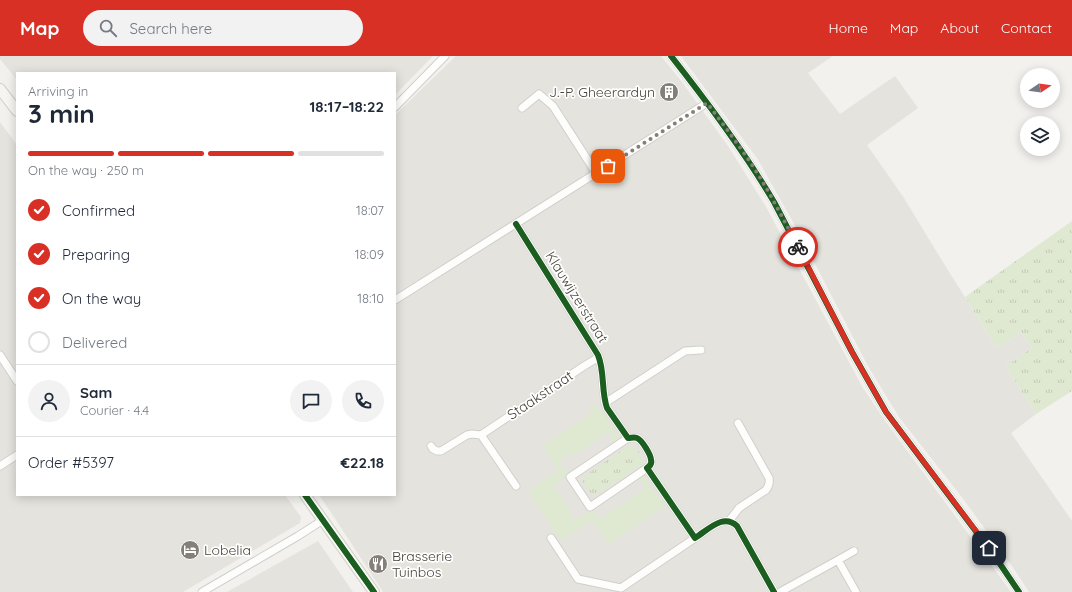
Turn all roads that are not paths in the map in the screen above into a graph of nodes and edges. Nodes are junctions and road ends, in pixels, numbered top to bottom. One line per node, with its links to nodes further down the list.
1 (445, 56): 5 (street)
2 (672, 56): 4 (street)
3 (0, 89): 7 (main road)
4 (707, 103): 8 (street); 37 (street)
5 (396, 106)
6 (522, 108): 8 (street)
7 (16, 111)
8 (596, 173): 9 (street)
9 (516, 224): 10 (street); 13 (street, Klauwijzerstraat)
10 (396, 299)
11 (701, 350): 15 (street)
12 (0, 355): 14 (street)
13 (599, 357): 15 (street, Klauwijzerstraat); 17 (street, Staakstraat)
14 (16, 379)
15 (605, 403): 18 (street, Klauwijzerstraat)
16 (738, 423): 26 (street)
17 (481, 435): 19 (street, Staakstraat); 23 (street)
18 (628, 438): 22 (street); 22 (street)
19 (431, 446)
20 (16, 456): 21 (street)
21 (0, 466)
22 (647, 468): 28 (street)
23 (516, 486)
24 (306, 496): 25 (main road)
25 (323, 520): 31 (street); 33 (main road)
26 (729, 521): 28 (street); 34 (street)
27 (551, 538): 28 (street)
28 (695, 538)
29 (854, 551): 30 (street)
30 (838, 560): 35 (street); 36 (street)
31 (213, 589): 32 (street)
32 (202, 592)
33 (374, 592)
34 (774, 592)
35 (780, 592)
36 (856, 592)
37 (1019, 592)

